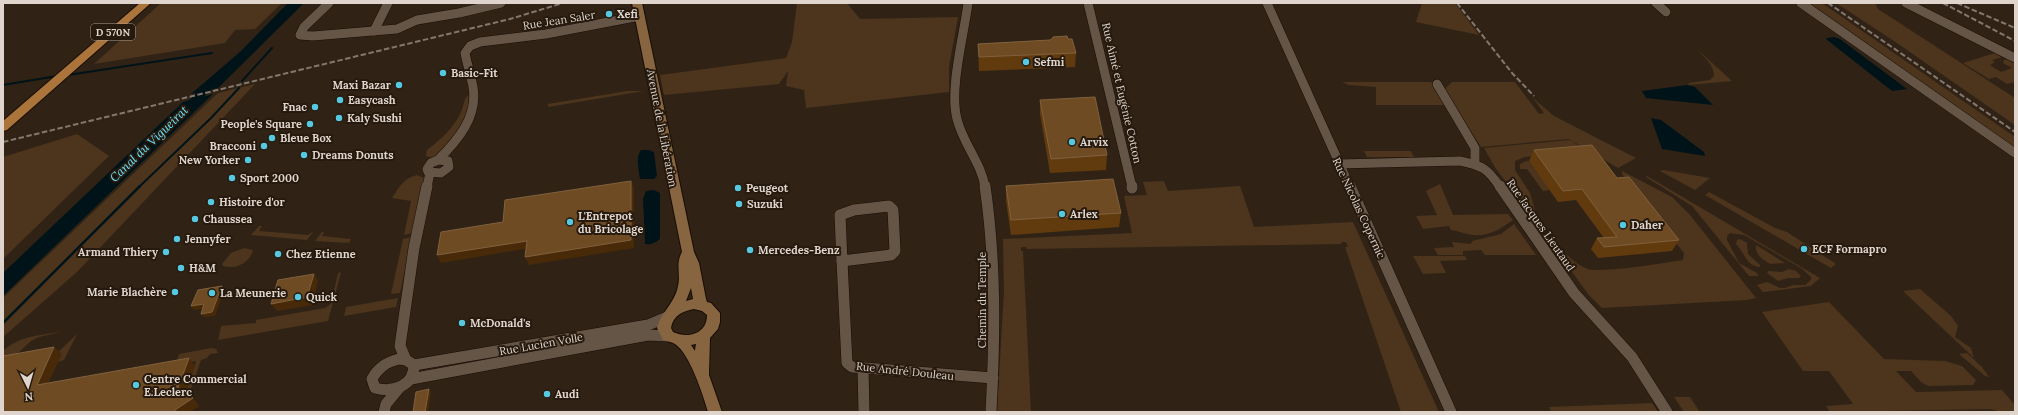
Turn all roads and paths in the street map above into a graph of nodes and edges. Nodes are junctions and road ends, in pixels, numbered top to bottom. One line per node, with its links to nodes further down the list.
1 (146, 3): 17 (main road, D 570N)
2 (329, 3): 14 (street)
3 (388, 3): 14 (street)
4 (501, 3): 14 (street)
5 (637, 3): 13 (main road, Avenue de la Libération)
6 (968, 3): 33 (street, Chemin du Temple)
7 (1088, 3): 21 (street, Rue Aimé et Eugénie Cotton)
8 (1267, 3): 19 (street, Rue Nicolas Copernic)
9 (1656, 3): 12 (street)
10 (1801, 3): 18 (street)
11 (1906, 3): 15 (street)
12 (1666, 12)
13 (640, 16): 22 (main road, Avenue de la Libération); 29 (street, Rue Jean Saler)
14 (374, 31)
15 (2015, 58)
16 (1437, 84): 20 (street)
17 (3, 127)
18 (2015, 153)
19 (1338, 164): 20 (street, Rue Jacques Lieutaud); 42 (street, Rue Nicolas Copernic)
20 (1475, 164): 43 (street, Rue Jacques Lieutaud)
21 (1132, 188)
22 (688, 253): 24 (main road, Avenue de la Libération); 25 (main road, Avenue de la Libération)
23 (842, 261): 23 (street, Rue André Douleau); 32 (street, Rue André Douleau)
24 (701, 305): 25 (main road); 27 (main road)
25 (678, 308): 26 (main road)
26 (667, 317): 28 (main road); 30 (street, Rue Lucien Volle)
27 (703, 336): 28 (main road); 35 (main road)
28 (674, 339): 34 (street); 35 (main road)
29 (400, 346): 30 (street); 31 (street)
30 (410, 362): 31 (street); 34 (street)
31 (385, 364): 37 (street)
32 (863, 368): 33 (street, Rue André Douleau); 40 (street)
33 (993, 378): 41 (street, Chemin du Temple)
34 (411, 379): 36 (street)
35 (705, 383): 39 (main road)
36 (400, 387): 37 (street); 38 (street)
37 (380, 391): 38 (street)
38 (385, 408)
39 (714, 412)
40 (864, 412)
41 (991, 412)
42 (1451, 412)
43 (1667, 412)

